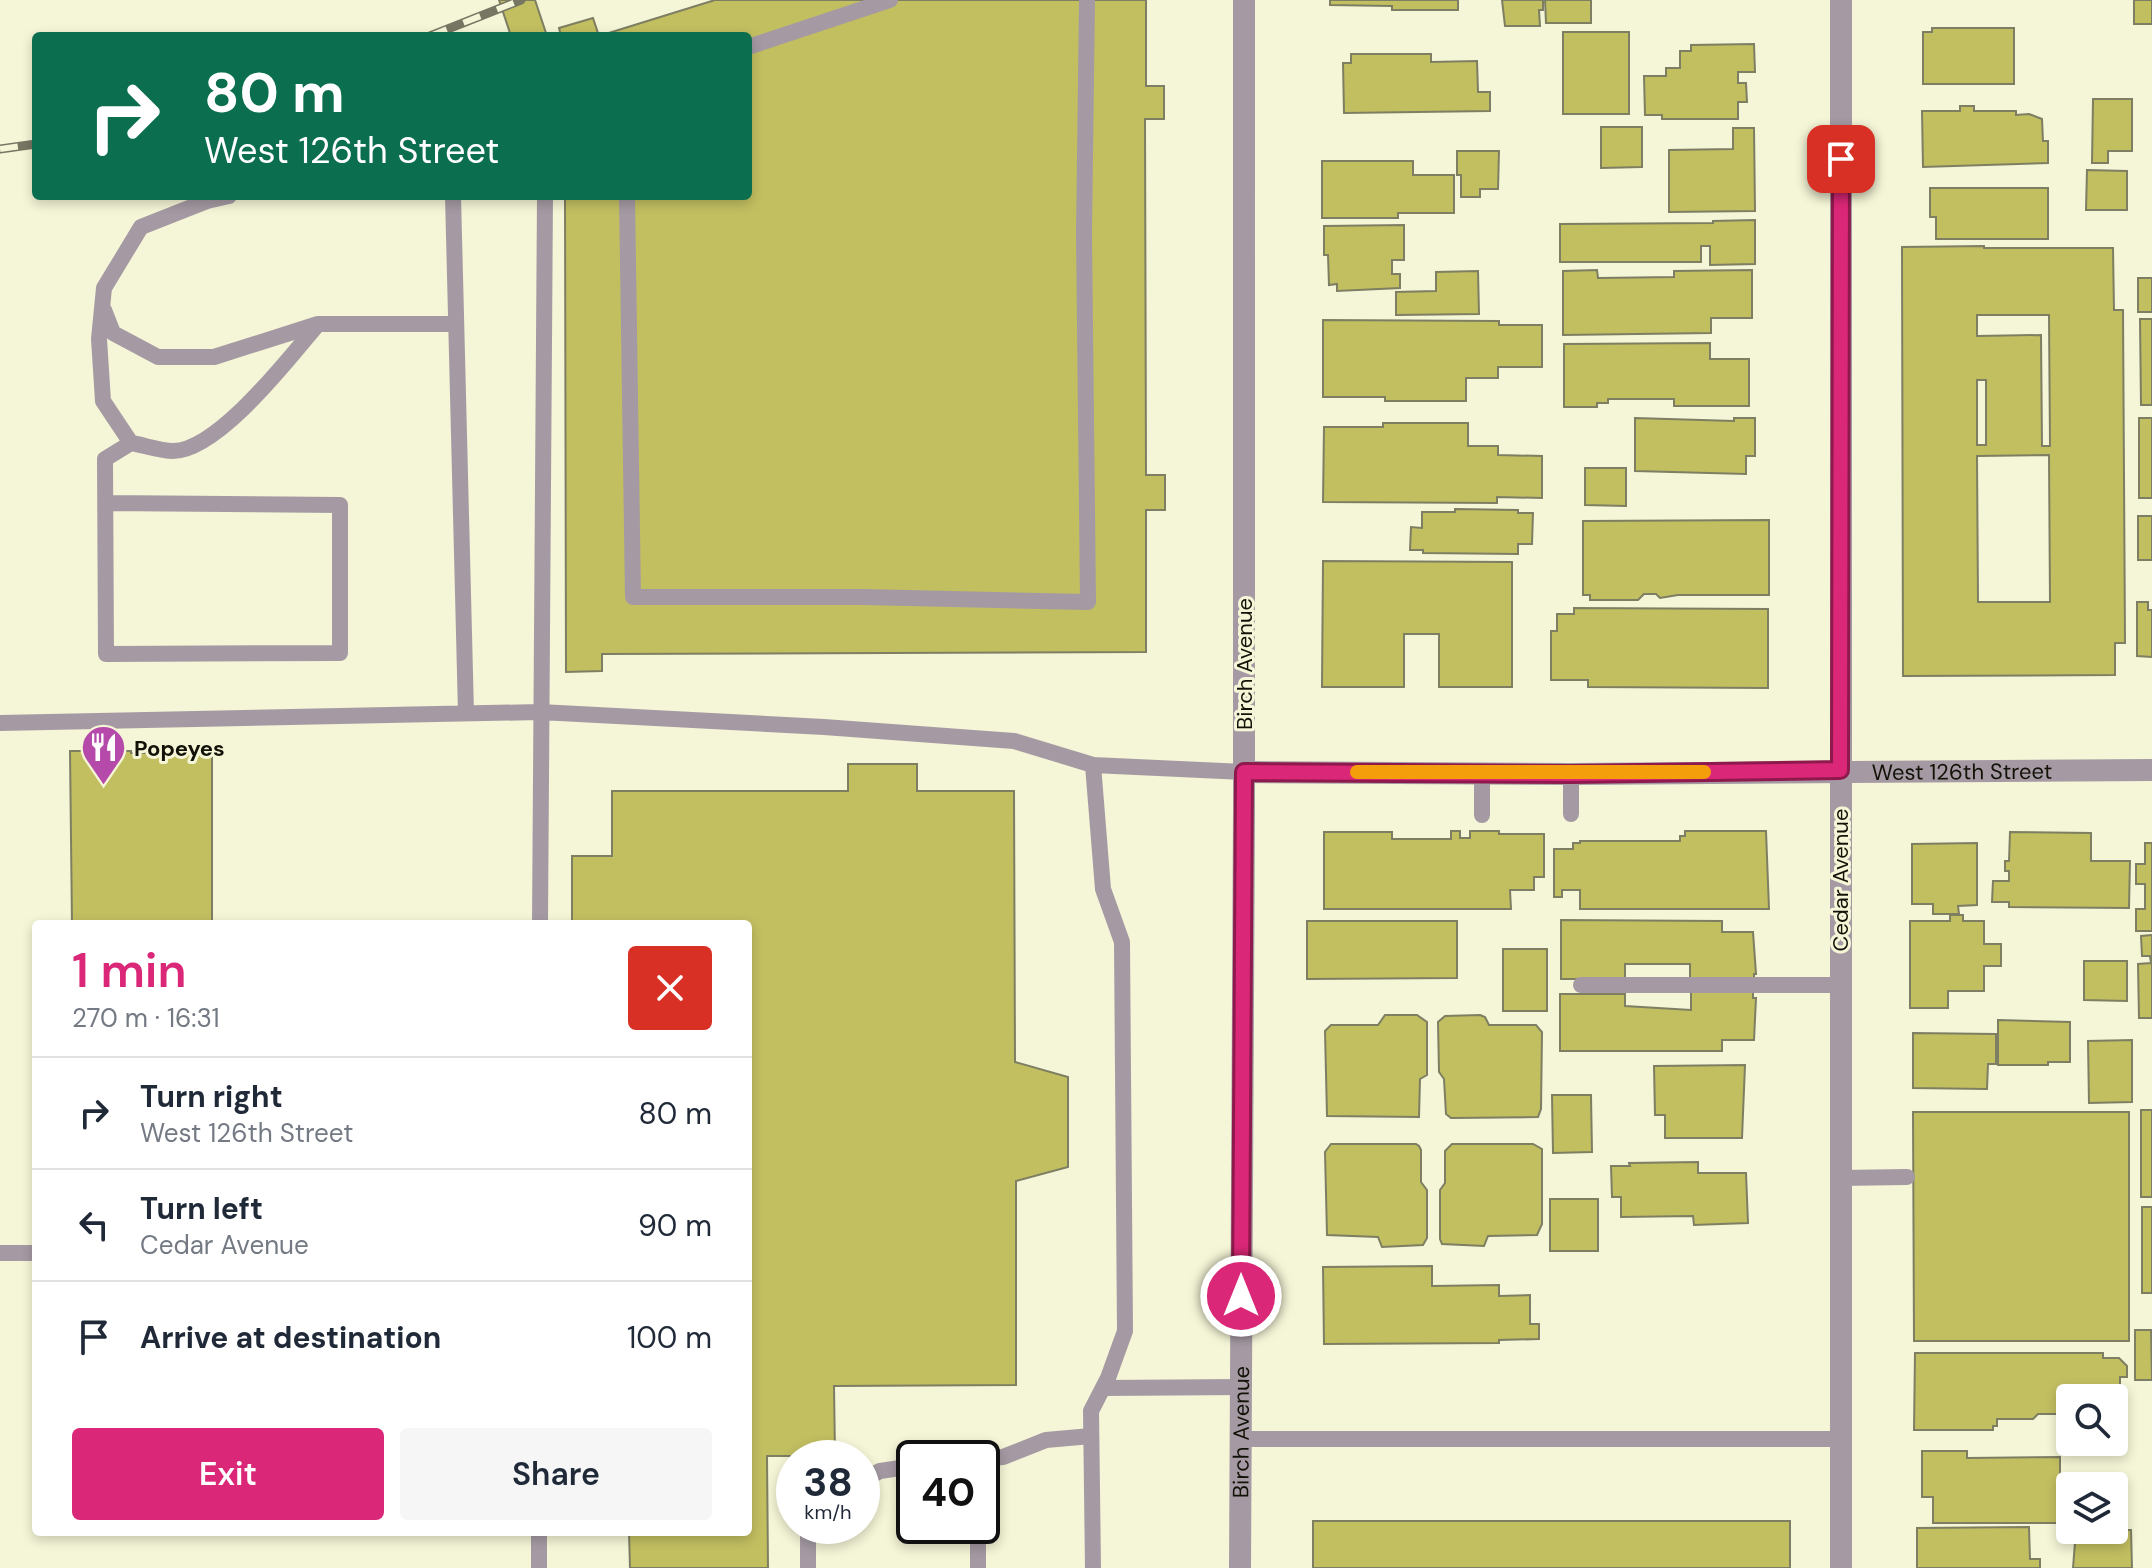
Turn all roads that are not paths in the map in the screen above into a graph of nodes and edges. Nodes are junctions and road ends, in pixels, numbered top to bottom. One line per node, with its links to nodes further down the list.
1 (890, 0): 5 (lane)
2 (1087, 0): 9 (lane)
3 (1244, 0): 21 (street, Birch Avenue)
4 (1841, 0): 19 (street, Cedar Avenue)
5 (752, 46)
6 (211, 200): 10 (lane)
7 (453, 200): 12 (lane)
8 (545, 200): 15 (lane)
9 (627, 200)
10 (102, 305): 11 (lane); 13 (lane)
11 (318, 324): 12 (lane); 13 (lane)
12 (456, 324): 16 (lane)
13 (131, 443): 14 (lane)
14 (106, 503): 14 (lane)
15 (540, 712): 16 (lane); 18 (lane); 26 (lane)
16 (466, 713): 17 (lane)
17 (0, 723)
18 (1093, 765): 21 (lane); 34 (lane)
19 (1840, 770): 20 (street, West 126th Street); 23 (street, West 126th Street); 28 (street, Cedar Avenue)
20 (2152, 770)
21 (1244, 772): 22 (street, West 126th Street); 33 (street, Birch Avenue)
22 (1482, 772): 23 (street, West 126th Street); 25 (lane)
23 (1571, 774): 24 (lane)
24 (1571, 814)
25 (1482, 815)
26 (540, 920)
27 (1581, 985): 28 (lane)
28 (1841, 985): 30 (street, Cedar Avenue)
29 (1907, 1177): 30 (lane)
30 (1840, 1178): 37 (street, Cedar Avenue)
31 (0, 1253): 32 (lane)
32 (32, 1253)
33 (1241, 1387): 34 (lane); 36 (street, Birch Avenue)
34 (1103, 1388): 35 (lane)
35 (1091, 1436): 38 (lane); 45 (lane)
36 (1240, 1439): 37 (lane); 46 (street, Birch Avenue)
37 (1841, 1439): 47 (street, Cedar Avenue)
38 (1000, 1457)
39 (539, 1536): 42 (lane)
40 (808, 1544): 43 (lane)
41 (978, 1544): 44 (lane)
42 (539, 1568)
43 (808, 1568)
44 (978, 1568)
45 (1093, 1568)
46 (1240, 1568)
47 (1841, 1568)

